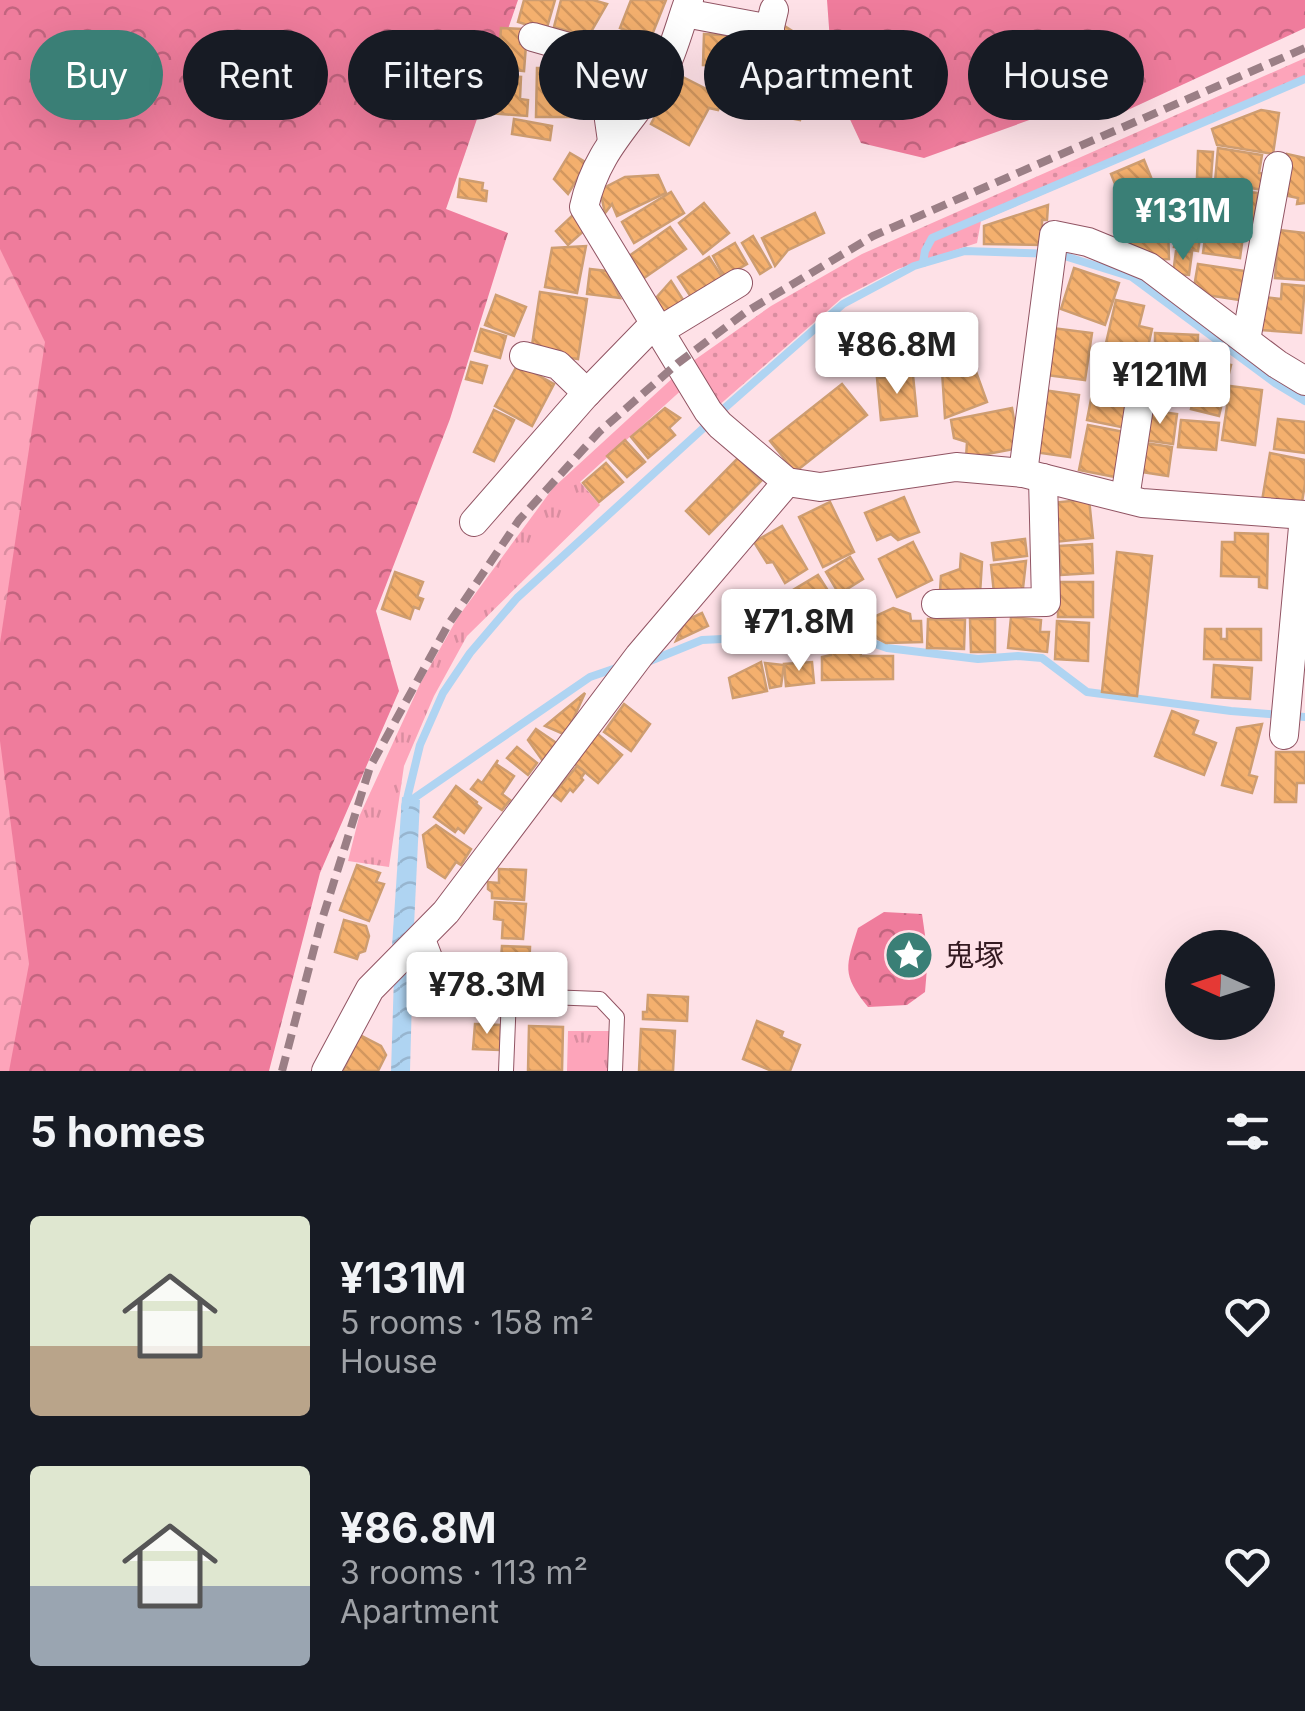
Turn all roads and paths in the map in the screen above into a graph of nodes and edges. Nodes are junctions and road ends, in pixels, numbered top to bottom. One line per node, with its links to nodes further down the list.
1 (687, 6): 2 (street); 4 (street)
2 (769, 30)
3 (532, 37): 4 (street)
4 (612, 140): 7 (street)
5 (1278, 166): 8 (street)
6 (738, 283): 7 (street)
7 (657, 328): 12 (street); 14 (street)
8 (1246, 340): 11 (street); 13 (street)
9 (524, 356): 12 (street)
10 (1145, 368): 15 (street)
11 (1305, 381)
12 (586, 393): 17 (street)
13 (1033, 476): 14 (street); 15 (street); 18 (street)
14 (787, 482): 20 (street)
15 (1124, 498): 16 (street)
16 (1304, 516): 19 (street)
17 (474, 522)
18 (936, 604)
19 (1284, 733)
20 (419, 940): 21 (lane); 22 (street)
21 (509, 996): 23 (lane); 24 (lane)
22 (326, 1071)
23 (506, 1071)
24 (615, 1071)

